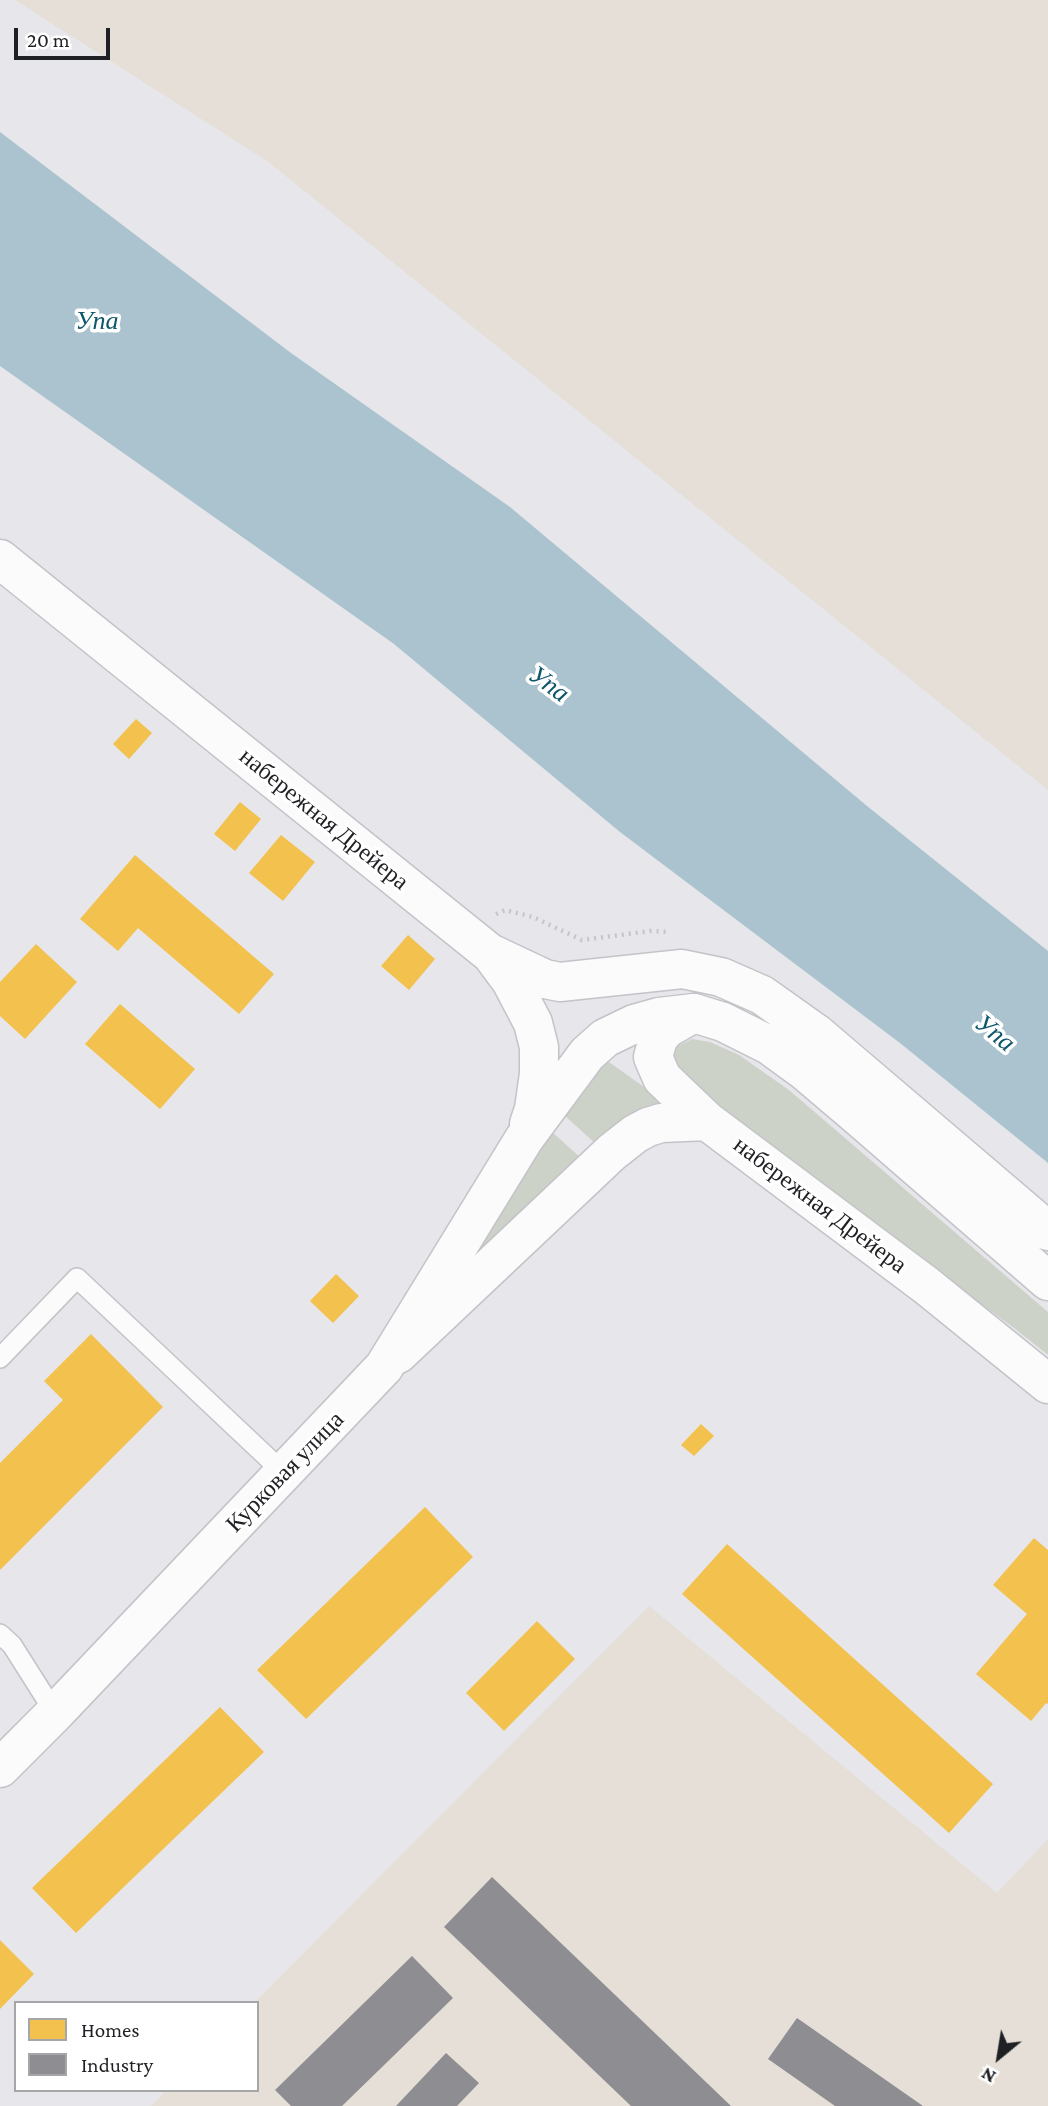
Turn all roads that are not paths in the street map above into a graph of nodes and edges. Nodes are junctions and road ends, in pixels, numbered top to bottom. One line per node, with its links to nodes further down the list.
1 (3, 567): 2 (main road, набережная Дрейера)
2 (480, 945): 5 (main road, набережная Дрейера); 6 (main road)
3 (694, 1013): 4 (main road, набережная Дрейера); 5 (main road); 7 (main road)
4 (707, 1121): 9 (main road); 10 (main road, набережная Дрейера)
5 (524, 1139): 9 (main road, Курковая улица)
6 (1048, 1231)
7 (1048, 1281)
8 (0, 1358): 11 (lane)
9 (384, 1367): 11 (main road, Курковая улица)
10 (1048, 1384)
11 (284, 1473): 13 (main road, Курковая улица)
12 (0, 1634): 13 (lane)
13 (55, 1713): 14 (main road, Курковая улица)
14 (0, 1768)

